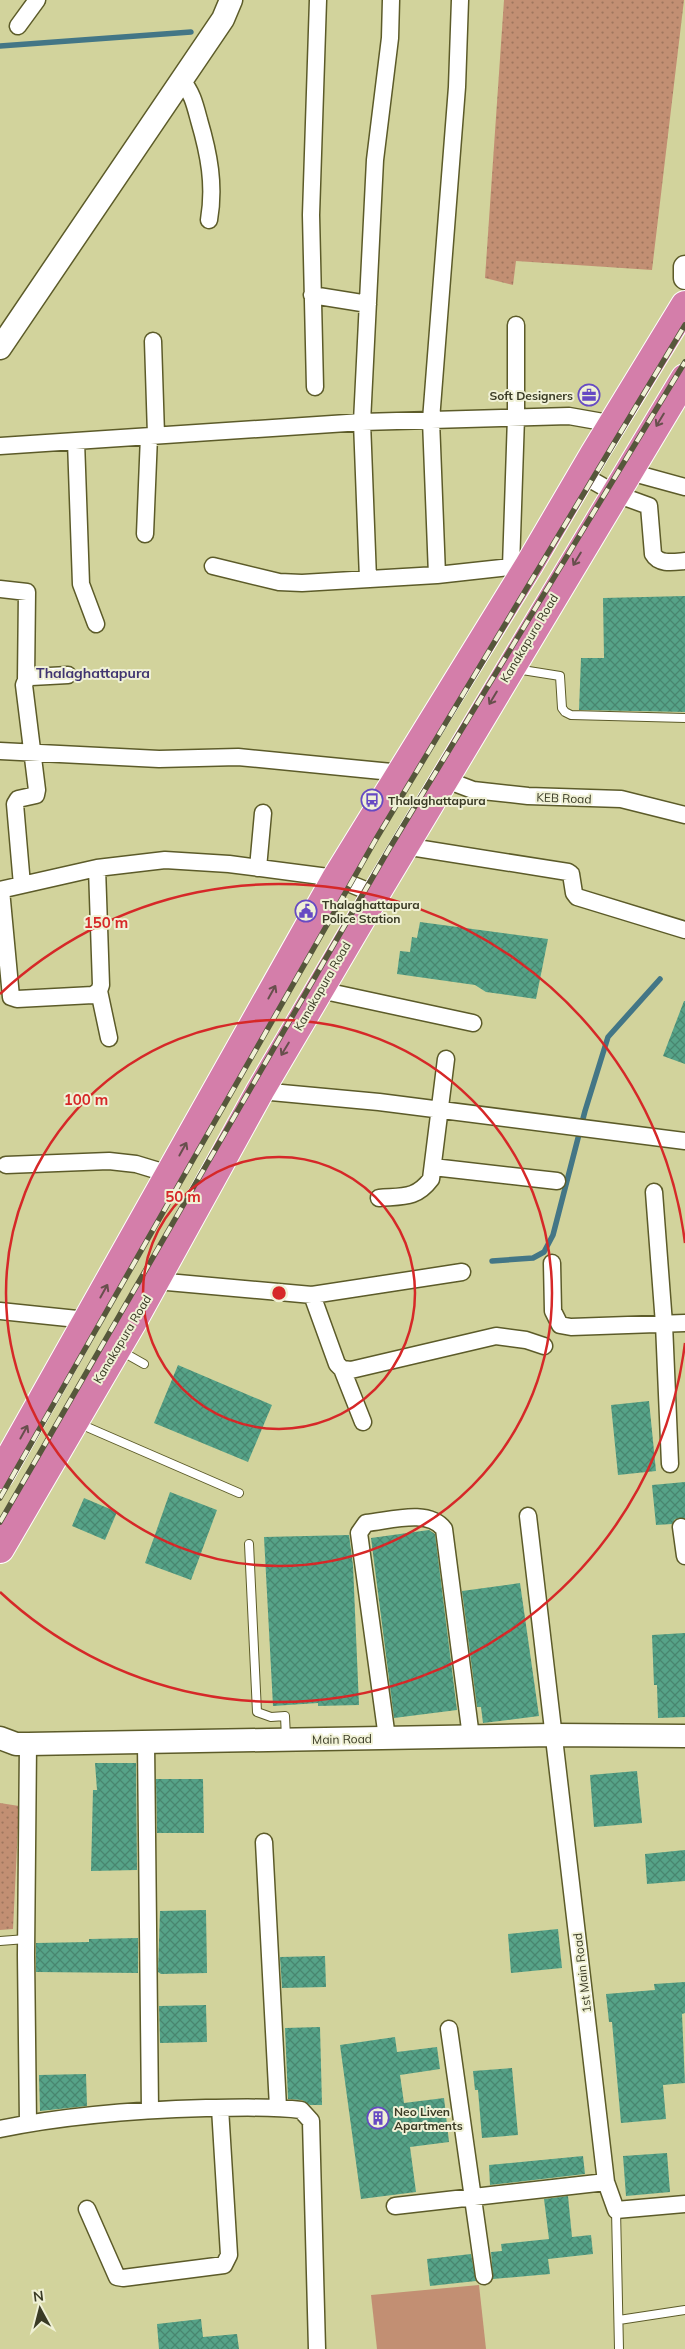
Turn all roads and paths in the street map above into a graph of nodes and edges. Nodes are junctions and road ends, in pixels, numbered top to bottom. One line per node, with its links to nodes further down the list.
1 (37, 0): 6 (street)
2 (231, 0): 7 (street)
3 (318, 0): 11 (street)
4 (391, 0): 12 (street)
5 (460, 0): 20 (street)
6 (18, 26)
7 (182, 81): 8 (street); 16 (street)
8 (210, 220)
9 (685, 267): 10 (street)
10 (685, 278)
11 (312, 295): 12 (street); 18 (street)
12 (368, 304): 21 (street)
13 (685, 305): 22 (highway)
14 (516, 325): 19 (street)
15 (153, 341): 23 (street)
16 (0, 348)
17 (685, 378): 27 (highway, Kanakapura Road, one-way to 27)
18 (315, 387)
19 (516, 417): 20 (street); 22 (street); 32 (street)
20 (431, 420): 21 (street); 33 (street)
21 (362, 422): 23 (street); 34 (street)
22 (612, 426): 26 (highway)
23 (152, 436): 24 (street); 29 (street)
24 (76, 441): 25 (street); 36 (street)
25 (0, 446)
26 (581, 474): 27 (street); 32 (highway)
27 (623, 483): 28 (street); 30 (street); 37 (highway, Kanakapura Road, one-way to 37)
28 (685, 487)
29 (144, 534)
30 (685, 562)
31 (213, 566): 34 (street)
32 (520, 566): 33 (street); 43 (highway)
33 (437, 575): 34 (street)
34 (368, 579)
35 (0, 589): 39 (street)
36 (96, 624)
37 (511, 668): 40 (lane); 44 (highway, Kanakapura Road, one-way to 44)
38 (68, 675): 39 (street)
39 (26, 680): 42 (street)
40 (685, 718)
41 (0, 751): 42 (street)
42 (32, 752): 43 (street); 51 (street)
43 (402, 773): 50 (highway)
44 (444, 779): 46 (street, KEB Road); 47 (highway, Kanakapura Road)
45 (263, 813): 49 (street)
46 (685, 815)
47 (404, 846): 53 (highway, Kanakapura Road); 54 (street)
48 (97, 868): 49 (street); 51 (street); 56 (street)
49 (258, 868): 50 (street)
50 (336, 878): 53 (street); 65 (highway, one-way to 50)
51 (22, 885): 52 (street)
52 (0, 890): 56 (street)
53 (375, 894): 55 (highway, Kanakapura Road)
54 (685, 930)
55 (320, 990): 57 (street); 60 (highway, Kanakapura Road, one-way to 60)
56 (99, 991): 58 (street)
57 (473, 1023)
58 (109, 1038)
59 (446, 1059): 61 (street)
60 (260, 1091): 61 (street); 71 (highway, Kanakapura Road)
61 (439, 1110): 62 (street); 64 (street)
62 (685, 1141)
63 (6, 1165): 65 (street)
64 (433, 1167): 66 (street); 68 (street)
65 (169, 1174): 74 (highway, one-way to 65)
66 (557, 1181)
67 (654, 1192): 76 (street)
68 (379, 1198)
69 (552, 1263): 76 (street)
70 (462, 1272): 72 (street)
71 (156, 1281): 72 (street); 78 (highway, Kanakapura Road)
72 (312, 1295): 80 (street)
73 (0, 1311): 74 (street)
74 (87, 1320): 84 (highway, one-way to 74)
75 (685, 1323): 76 (street)
76 (664, 1324): 83 (street)
77 (544, 1346): 80 (street)
78 (117, 1348): 79 (lane); 81 (highway, Kanakapura Road)
79 (144, 1364)
80 (342, 1369): 82 (street)
81 (74, 1421): 85 (lane); 89 (highway, Kanakapura Road)
82 (363, 1422)
83 (670, 1464)
84 (0, 1475)
85 (239, 1493)
86 (528, 1516): 91 (street, 1st Main Road)
87 (681, 1527): 90 (street)
88 (249, 1544): 96 (lane)
89 (0, 1549)
90 (685, 1556)
91 (554, 1735): 92 (street, Main Road); 93 (street, Main Road); 108 (street, 1st Main Road)
92 (471, 1736): 95 (street, Main Road); 95 (street)
93 (685, 1736)
94 (0, 1738): 98 (street, Main Road)
95 (388, 1738): 96 (street, Main Road)
96 (286, 1740): 97 (street, Main Road)
97 (146, 1743): 98 (street, Main Road); 105 (street)
98 (28, 1744): 100 (street)
99 (264, 1842): 103 (street)
100 (26, 1939): 101 (lane); 106 (street)
101 (0, 1941)
102 (448, 2029): 109 (street)
103 (278, 2107): 104 (street); 117 (street)
104 (220, 2108): 105 (street); 112 (street)
105 (150, 2110): 106 (street)
106 (28, 2123): 107 (street)
107 (0, 2128)
108 (606, 2182): 109 (street); 113 (street, 1st Main Road)
109 (474, 2196): 111 (street); 114 (street)
110 (685, 2204): 113 (street)
111 (395, 2206)
112 (87, 2209)
113 (616, 2210): 116 (lane)
114 (484, 2276)
115 (685, 2310): 116 (lane)
116 (619, 2320): 118 (lane)
117 (317, 2349)
118 (619, 2349)

